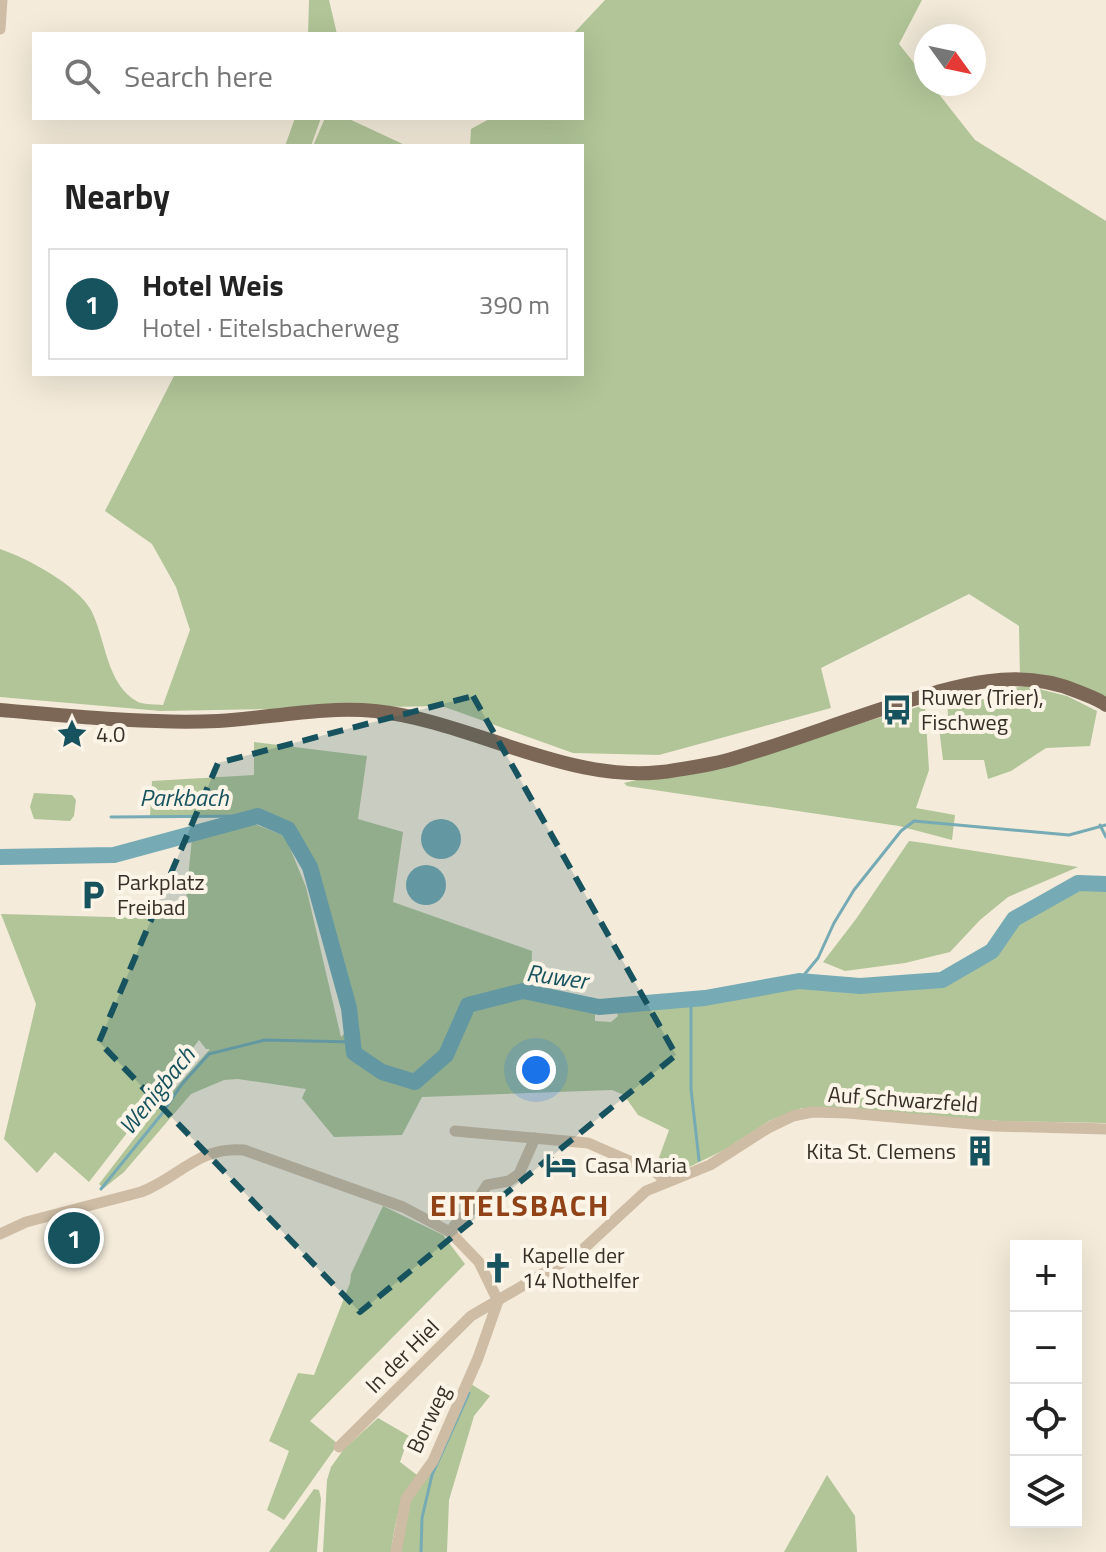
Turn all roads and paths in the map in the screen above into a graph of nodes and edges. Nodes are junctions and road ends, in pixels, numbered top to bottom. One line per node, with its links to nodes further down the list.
1 (2, 0): 2 (street)
2 (0, 29)
3 (1106, 705): 4 (main road)
4 (0, 710)
5 (1106, 1129): 8 (street, Auf Schwarzfeld)
6 (455, 1131): 7 (street)
7 (535, 1138): 8 (street); 9 (street)
8 (666, 1182): 11 (street, Auf Schwarzfeld)
9 (450, 1232): 10 (street); 11 (street)
10 (0, 1234)
11 (498, 1301): 12 (street, In der Hiel); 13 (street, Borweg)
12 (339, 1447)
13 (396, 1552)

